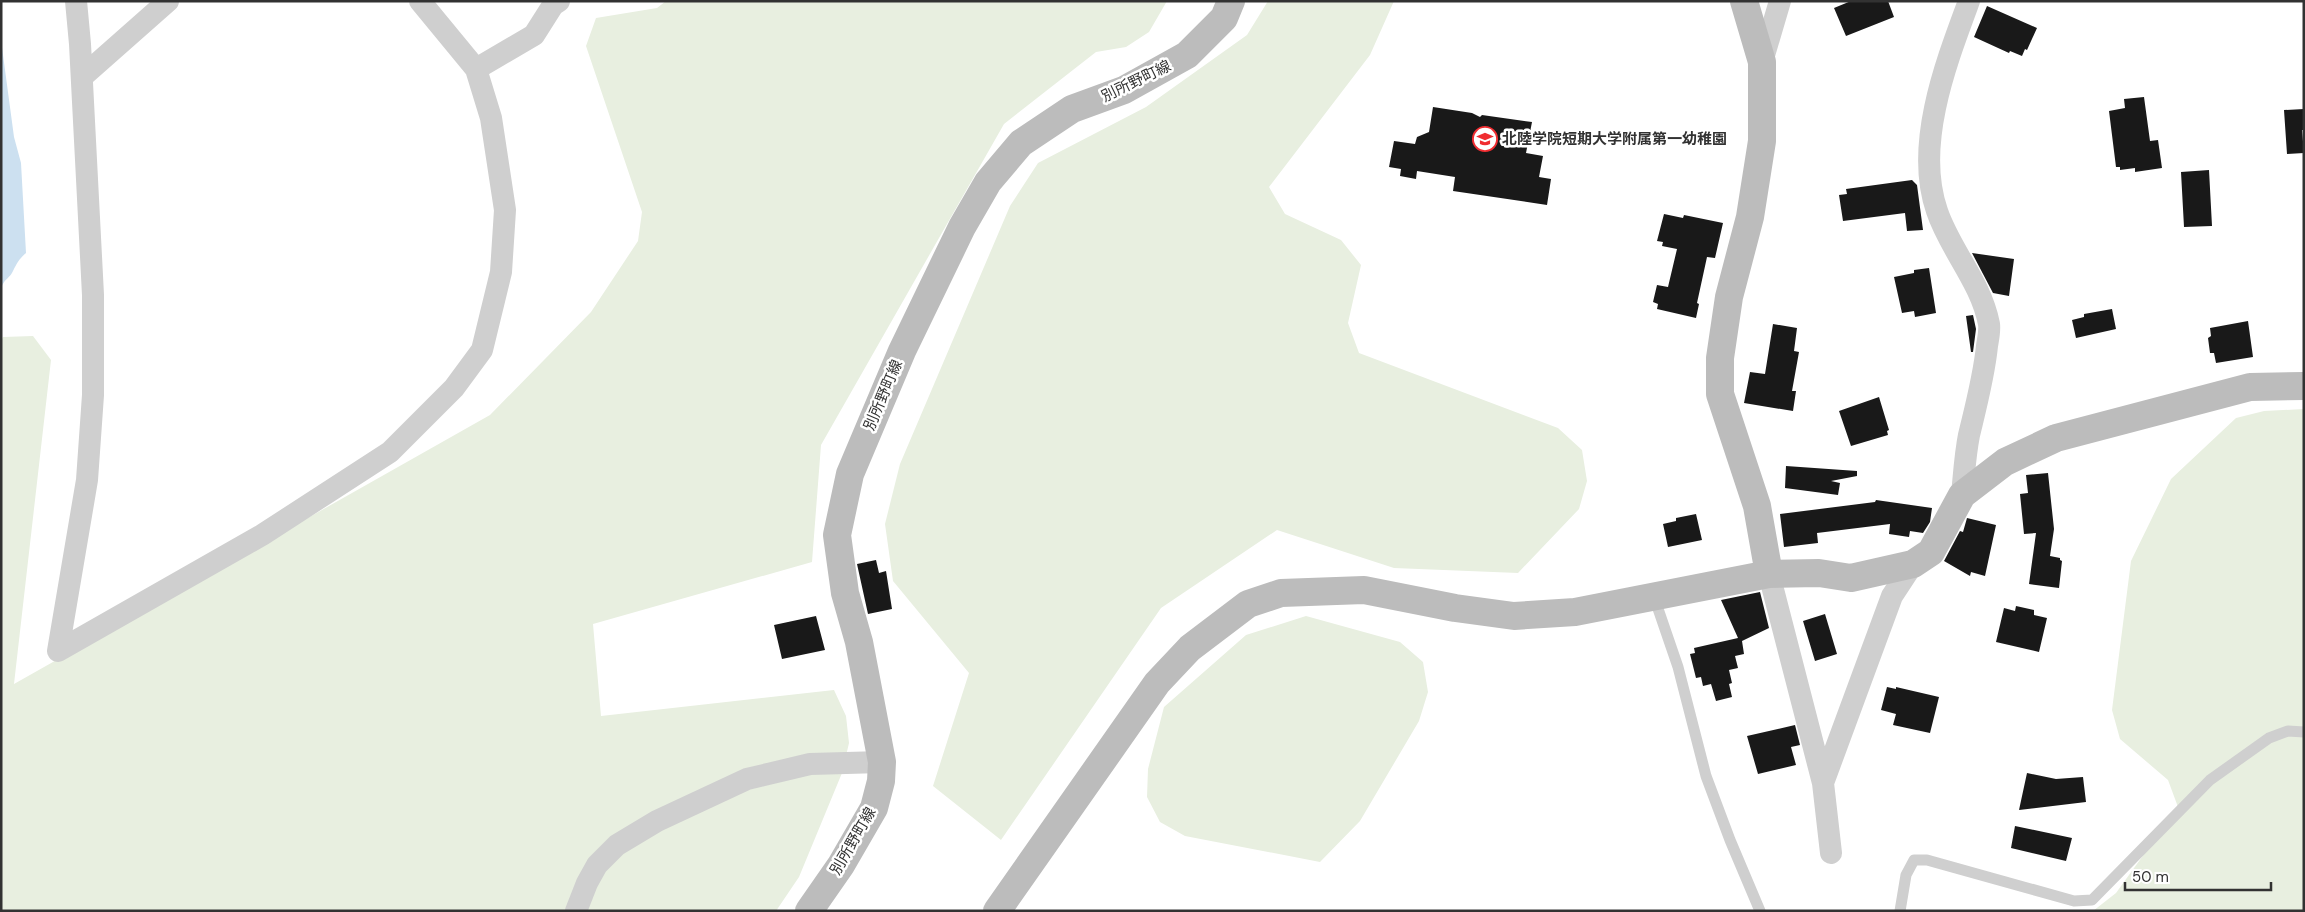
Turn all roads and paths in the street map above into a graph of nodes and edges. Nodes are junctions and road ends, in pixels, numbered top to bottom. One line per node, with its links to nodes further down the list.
1 (76, 1): 11 (street)
2 (168, 1): 11 (street)
3 (420, 1): 10 (street)
4 (559, 1): 10 (street)
5 (1231, 1): 18 (street, 別所野町線)
6 (1744, 1): 9 (street)
7 (1780, 1): 9 (street)
8 (1969, 1): 13 (street)
9 (1762, 62): 15 (street)
10 (476, 69): 11 (street)
11 (82, 77)
12 (2304, 386): 13 (street)
13 (1962, 495): 14 (street)
14 (1913, 564): 15 (street); 19 (street)
15 (1769, 574): 16 (street); 19 (street)
16 (1654, 597): 23 (street); 24 (lane)
17 (2304, 732): 25 (lane)
18 (882, 762): 21 (street); 22 (street, 別所野町線)
19 (1822, 783): 20 (street)
20 (1831, 853)
21 (576, 911)
22 (809, 911)
23 (997, 911)
24 (1760, 911)
25 (1900, 911)

